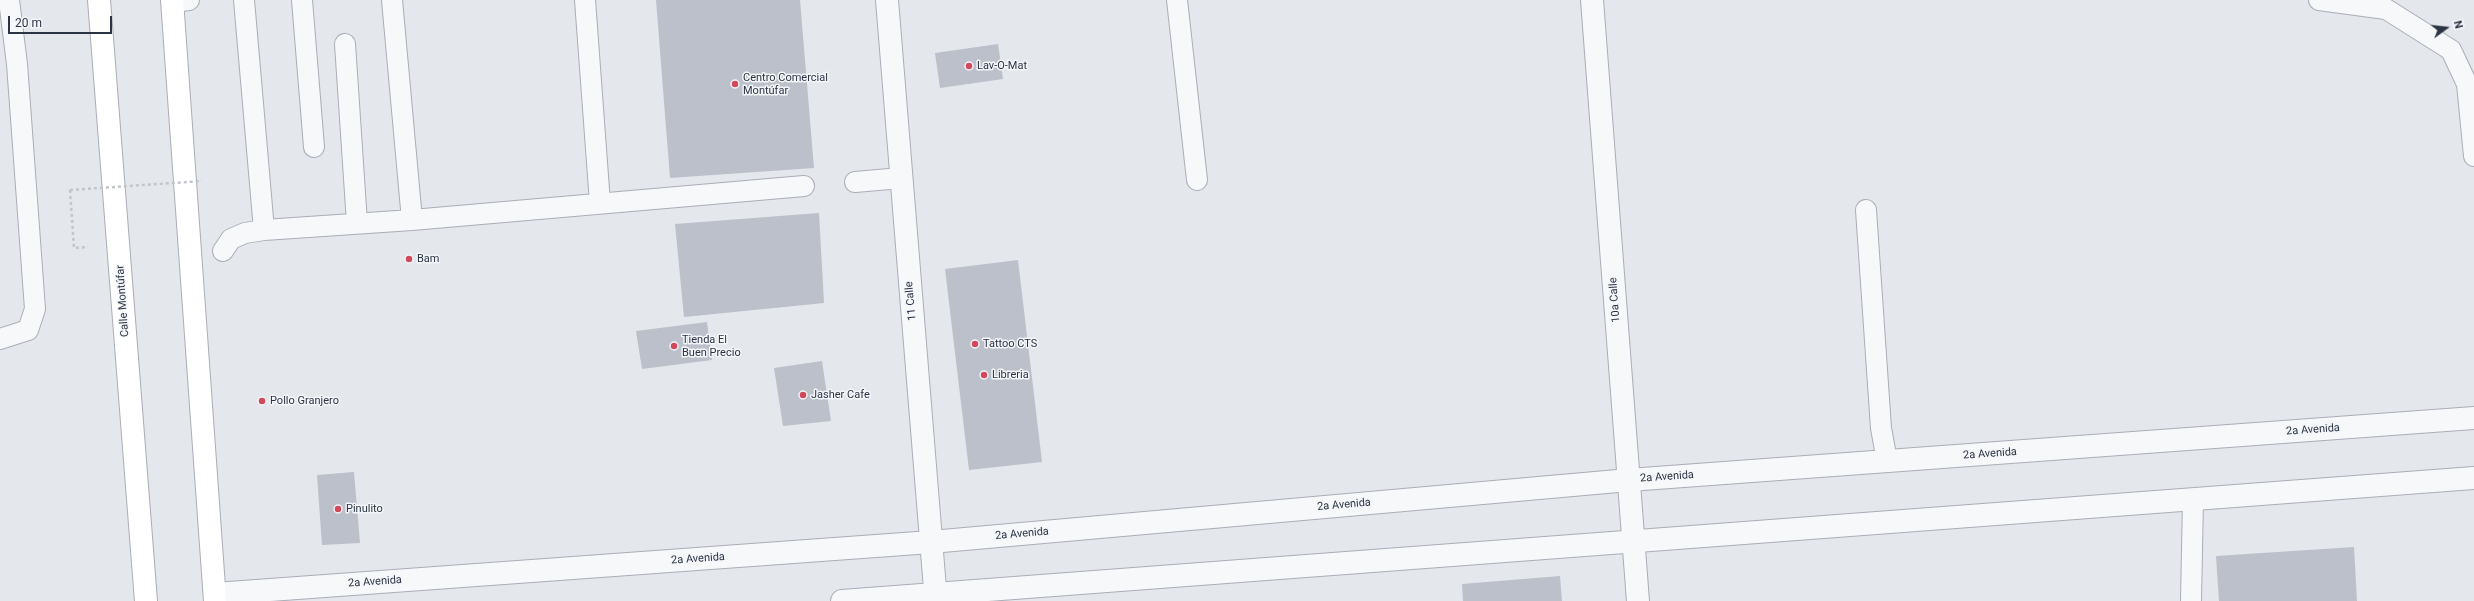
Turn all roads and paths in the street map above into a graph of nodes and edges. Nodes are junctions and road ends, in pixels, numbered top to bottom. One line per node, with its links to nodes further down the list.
1 (9, 0): 27 (lane)
2 (100, 0): 37 (main road, Calle Montúfar)
3 (244, 0): 24 (lane)
4 (302, 0): 13 (lane)
5 (392, 0): 22 (lane)
6 (585, 0): 20 (lane)
7 (887, 0): 15 (street, 11 Calle)
8 (1177, 0): 16 (lane)
9 (1592, 0): 31 (street, 10a Calle)
10 (2319, 0): 14 (lane)
11 (177, 1): 36 (main road)
12 (345, 44): 23 (lane)
13 (314, 147)
14 (2474, 156)
15 (901, 178): 18 (lane); 33 (street, 11 Calle)
16 (1197, 180)
17 (202, 182): 25 (path, bridge)
18 (855, 182)
19 (804, 186): 20 (lane)
20 (600, 203): 22 (lane)
21 (1866, 210): 29 (lane)
22 (412, 220): 23 (lane)
23 (357, 223): 24 (lane)
24 (264, 230): 26 (lane)
25 (74, 248)
26 (223, 251)
27 (0, 338)
28 (2474, 418): 29 (street, 2a Avenida)
29 (1887, 461): 31 (street, 2a Avenida)
30 (2474, 478): 32 (street)
31 (1629, 480): 33 (street, 2a Avenida); 34 (street, 10a Calle)
32 (2193, 499): 34 (street); 40 (lane)
33 (932, 542): 35 (street, 11 Calle); 36 (street, 2a Avenida)
34 (1633, 542): 35 (street); 39 (street, 10a Calle)
35 (936, 597): 38 (street)
36 (215, 598)
37 (146, 601)
38 (842, 601)
39 (1638, 601)
40 (2191, 601)

